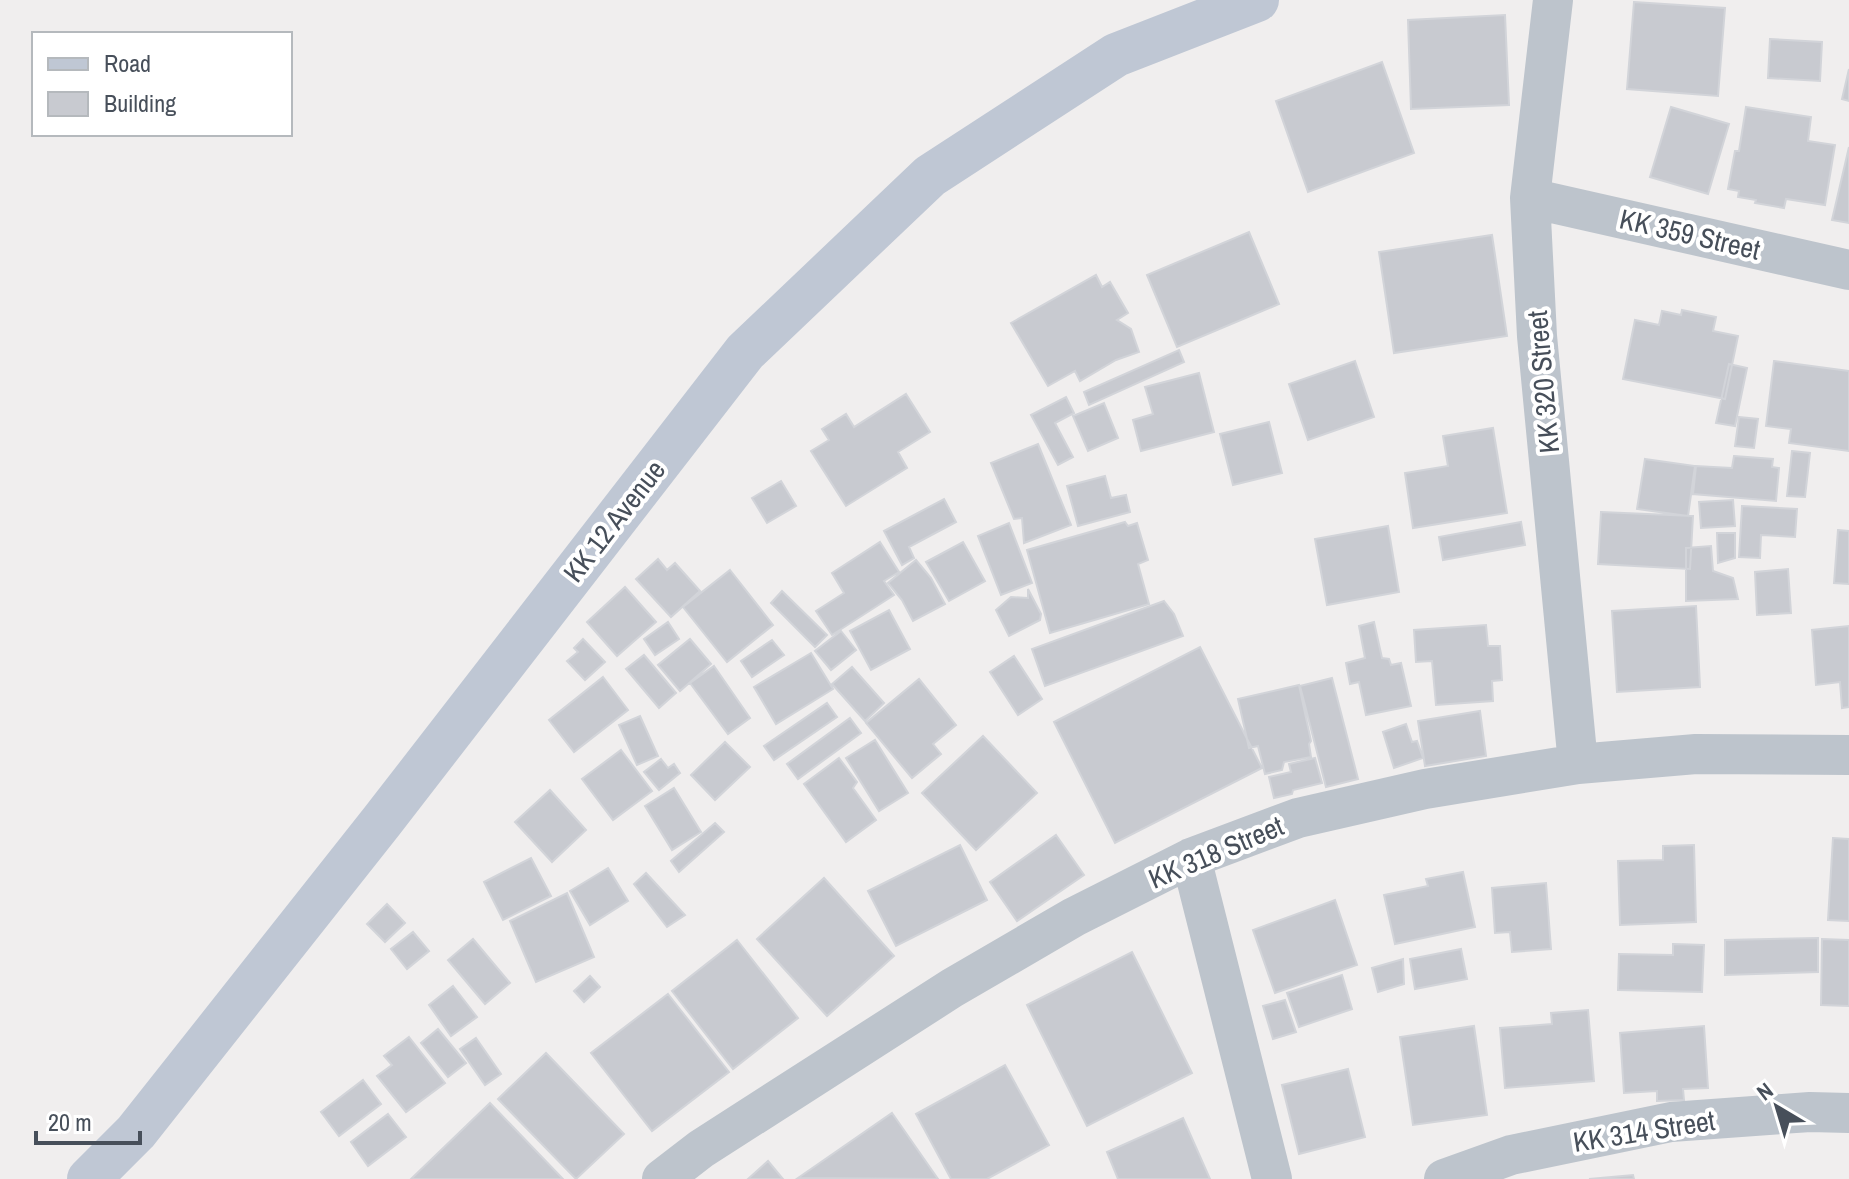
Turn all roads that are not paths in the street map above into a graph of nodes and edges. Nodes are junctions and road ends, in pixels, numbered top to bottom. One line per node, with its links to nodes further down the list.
1 (1257, 0): 9 (main road, KK 12 Avenue)
2 (1553, 0): 3 (street, KK 320 Street)
3 (1530, 198): 4 (street, KK 359 Street); 6 (street, KK 320 Street)
4 (1849, 270)
5 (1849, 755): 6 (street, KK 318 Street)
6 (1578, 764): 7 (street, KK 318 Street)
7 (1191, 858): 10 (street, KK 318 Street); 11 (street)
8 (1849, 1113): 12 (street, KK 314 Street)
9 (89, 1179)
10 (662, 1179)
11 (1272, 1179)
12 (1444, 1179)

